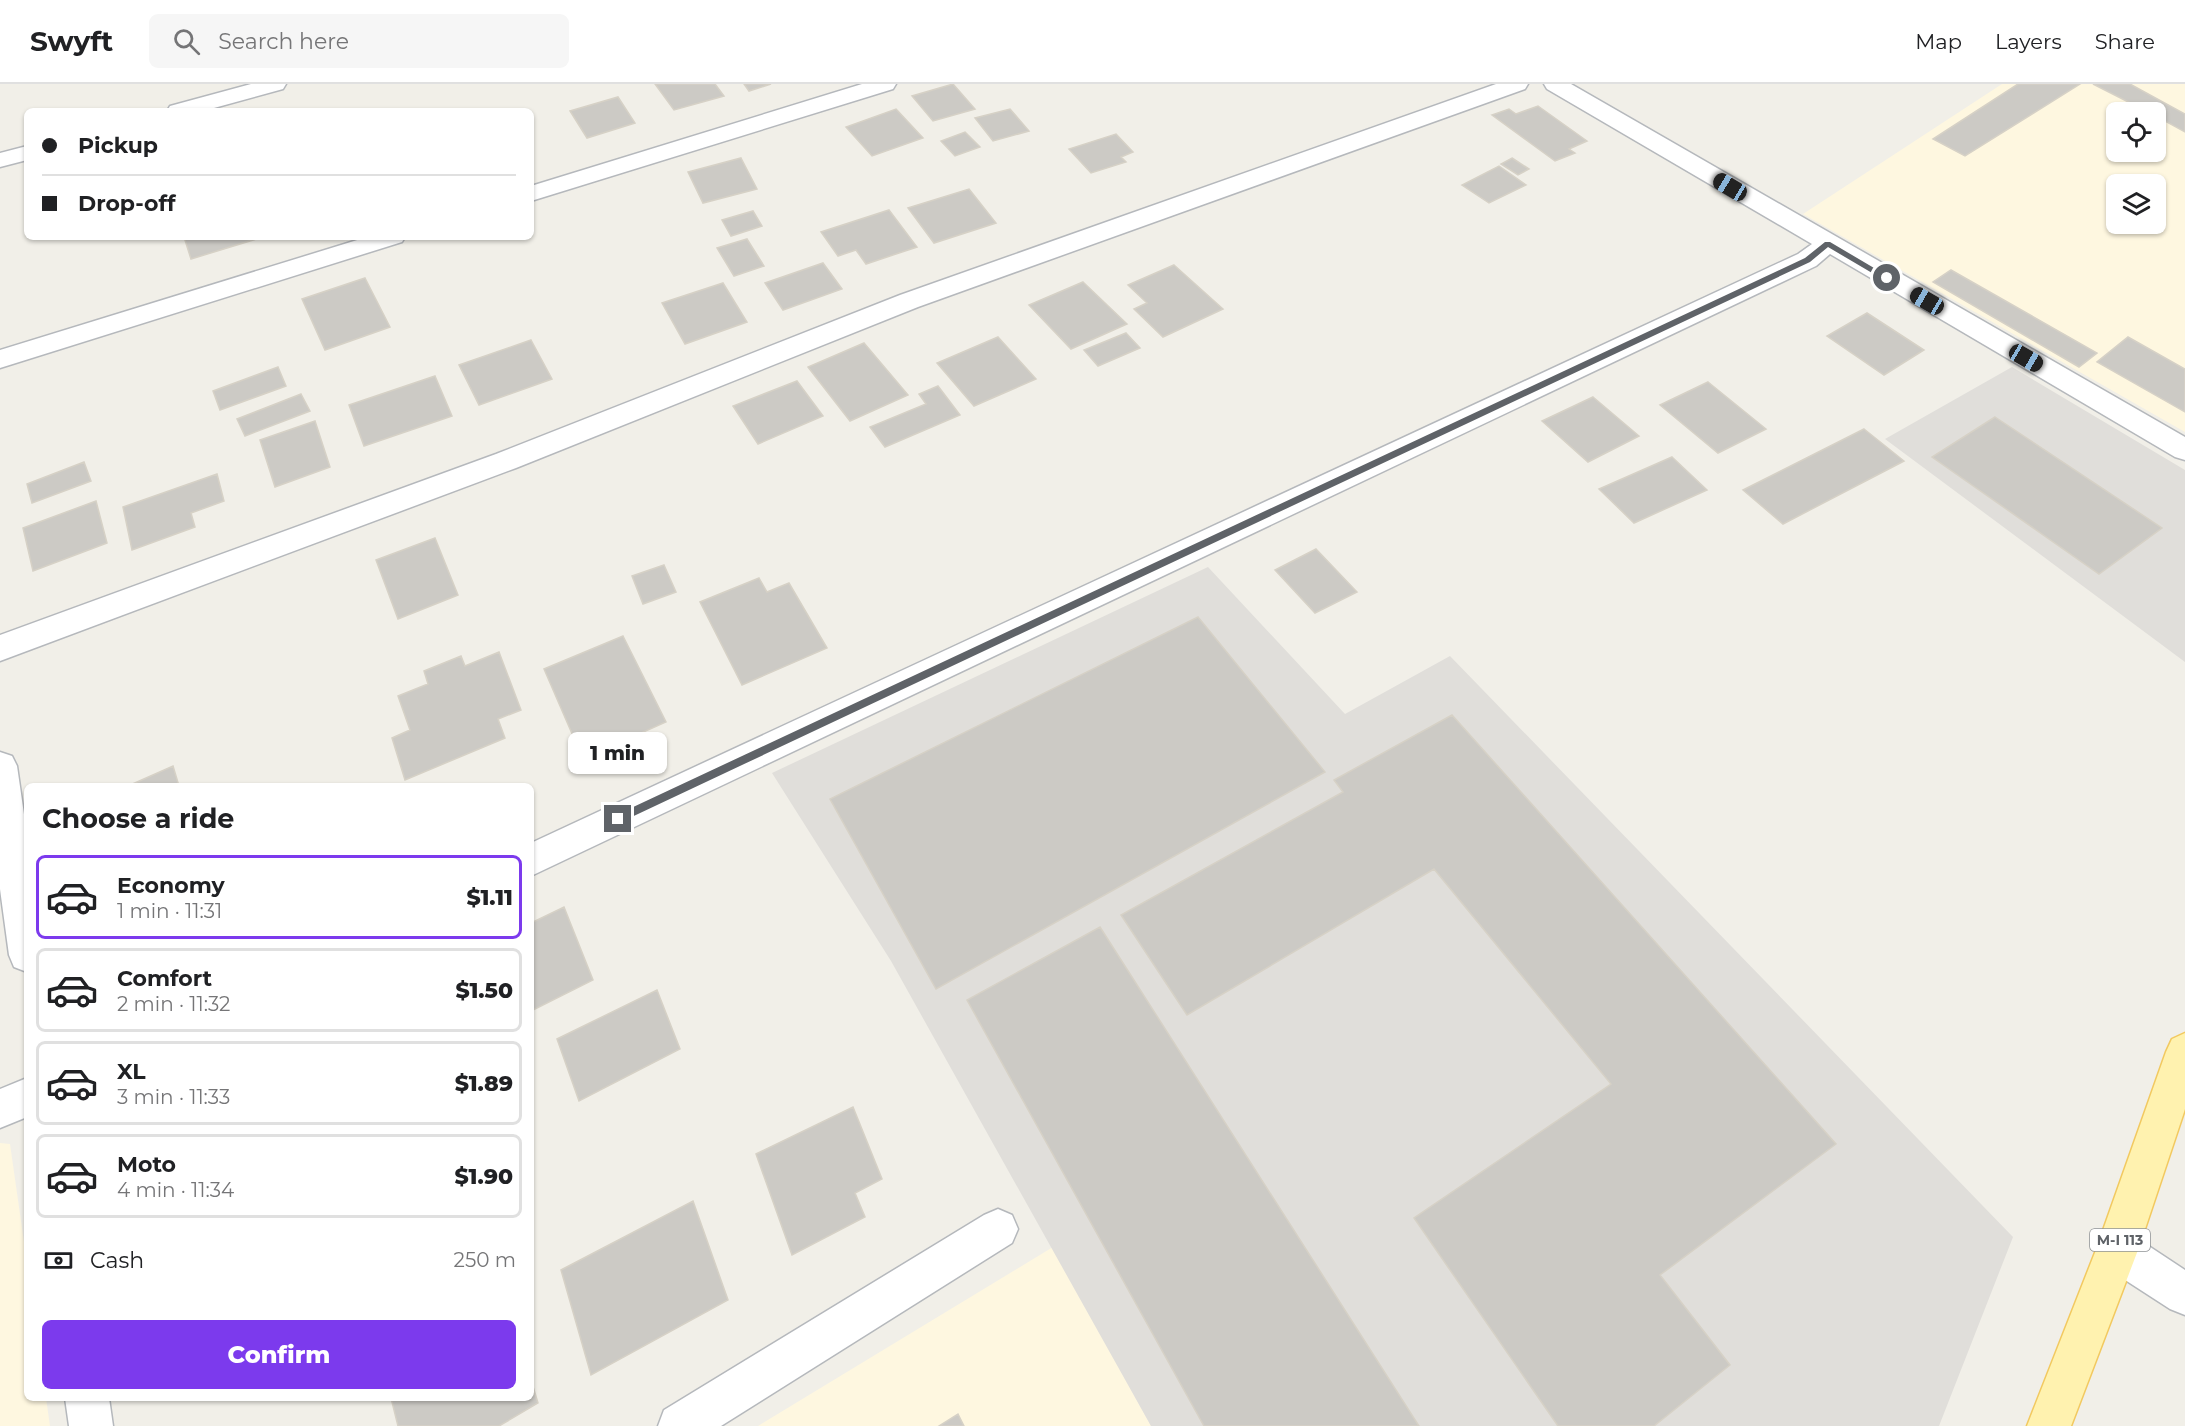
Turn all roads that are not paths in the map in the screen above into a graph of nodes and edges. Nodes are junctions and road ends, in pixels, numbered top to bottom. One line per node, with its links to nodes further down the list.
1 (275, 84): 5 (street)
2 (885, 84): 8 (street)
3 (1517, 84): 13 (street)
4 (1555, 84): 10 (street)
5 (189, 108)
6 (24, 154): 7 (street)
7 (0, 160)
8 (534, 193)
9 (383, 240): 11 (street)
10 (1827, 244): 12 (street); 15 (street)
11 (0, 359)
12 (2185, 450)
13 (0, 648)
14 (0, 766): 16 (street)
15 (534, 859)
16 (24, 934)
17 (2185, 1052): 21 (main road, M-I 113)
18 (24, 1097): 19 (street)
19 (0, 1109)
20 (998, 1229): 25 (street)
21 (2117, 1250): 22 (street); 26 (main road, M-I 113)
22 (2185, 1294)
23 (87, 1401): 24 (street)
24 (91, 1426)
25 (680, 1426)
26 (2049, 1426)

